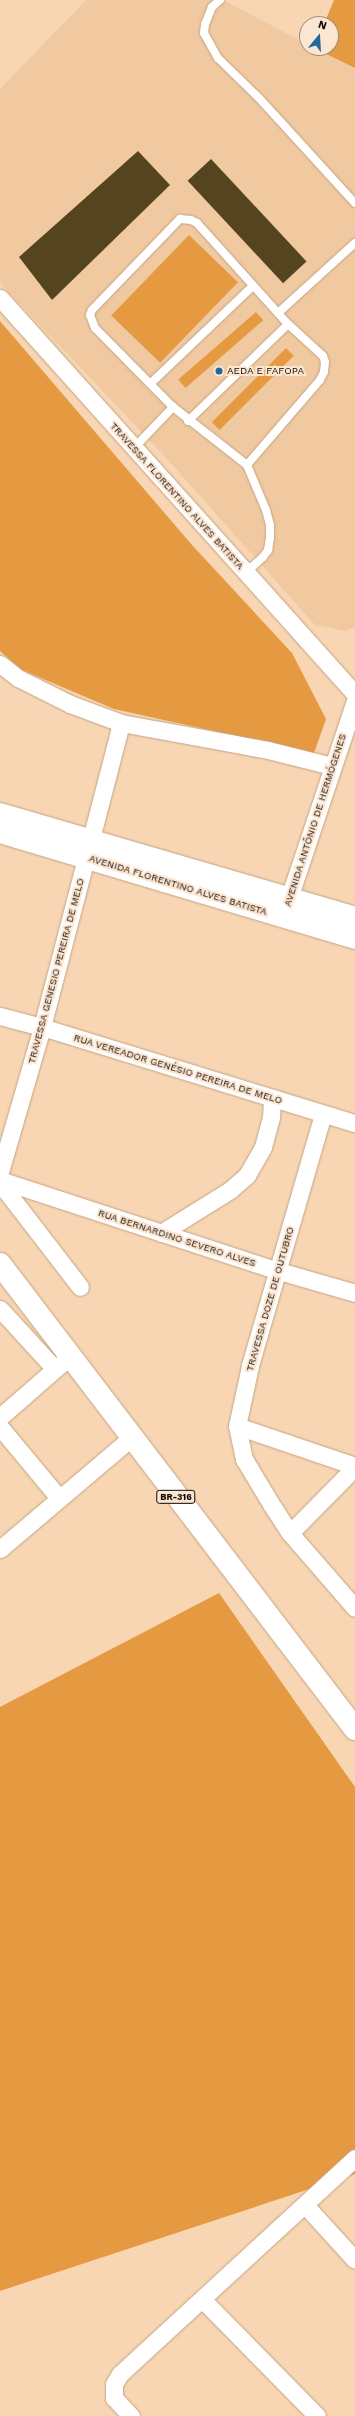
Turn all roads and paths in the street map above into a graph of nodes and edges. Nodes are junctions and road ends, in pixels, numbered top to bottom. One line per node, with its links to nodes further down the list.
1 (220, 0): 2 (lane)
2 (355, 203)
3 (355, 243): 6 (lane)
4 (253, 286): 6 (lane); 8 (lane); 8 (lane)
5 (0, 298): 11 (street, TRAVESSA FLORENTINO ALVES BATISTA)
6 (278, 313): 7 (lane)
7 (288, 324): 10 (lane); 12 (lane)
8 (151, 383): 9 (lane)
9 (173, 407): 10 (lane); 11 (lane)
10 (188, 421): 12 (lane)
11 (134, 448): 13 (street, TRAVESSA FLORENTINO ALVES BATISTA)
12 (247, 465): 13 (lane)
13 (244, 570): 15 (street, TRAVESSA FLORENTINO ALVES BATISTA)
14 (0, 664): 17 (street)
15 (355, 694)
16 (355, 702): 18 (street, AVENIDA ANTÔNIO DE HERMÓGENES)
17 (121, 723): 18 (street); 21 (street, TRAVESSA GENESIO PEREIRA DE MELO)
18 (332, 766): 22 (street, AVENIDA ANTÔNIO DE HERMÓGENES)
19 (0, 814): 21 (main road, AVENIDA FLORENTINO ALVES BATISTA)
20 (0, 832): 21 (main road, AVENIDA FLORENTINO ALVES BATISTA)
21 (88, 850): 22 (main road, AVENIDA FLORENTINO ALVES BATISTA); 26 (street, TRAVESSA GENESIO PEREIRA DE MELO)
22 (286, 907): 23 (main road, AVENIDA FLORENTINO ALVES BATISTA); 24 (main road, AVENIDA FLORENTINO ALVES BATISTA)
23 (355, 918)
24 (355, 938)
25 (0, 1016): 26 (street, RUA VEREADOR GENÉSIO PEREIRA DE MELO)
26 (42, 1027): 27 (street, RUA VEREADOR GENÉSIO PEREIRA DE MELO); 30 (street, TRAVESSA GENESIO PEREIRA DE MELO)
27 (272, 1098): 28 (street, RUA VEREADOR GENÉSIO PEREIRA DE MELO); 32 (street)
28 (323, 1114): 29 (street, RUA VEREADOR GENÉSIO PEREIRA DE MELO); 34 (street, TRAVESSA DOZE DE OUTUBRO)
29 (355, 1123)
30 (0, 1172)
31 (0, 1181): 32 (street, RUA BERNARDINO SEVERO ALVES); 35 (street)
32 (161, 1233): 34 (street, RUA BERNARDINO SEVERO ALVES)
33 (0, 1264): 38 (main road, BR-316)
34 (278, 1271): 36 (street, RUA BERNARDINO SEVERO ALVES); 40 (street, TRAVESSA DOZE DE OUTUBRO)
35 (80, 1287)
36 (355, 1293)
37 (0, 1309): 38 (street)
38 (63, 1363): 39 (street); 42 (main road, BR-316)
39 (0, 1417)
40 (237, 1426): 43 (street); 45 (street, TRAVESSA DOZE DE OUTUBRO)
41 (0, 1427): 44 (street)
42 (131, 1438): 44 (street); 48 (main road, BR-316)
43 (355, 1466): 45 (street)
44 (59, 1498): 46 (street)
45 (290, 1532): 47 (street, TRAVESSA DOZE DE OUTUBRO)
46 (0, 1549)
47 (355, 1608)
48 (355, 1729)
49 (355, 2158): 50 (street)
50 (305, 2204): 51 (street); 52 (street)
51 (355, 2260)
52 (202, 2299): 53 (street); 54 (street)
53 (131, 2416)
54 (317, 2416)

